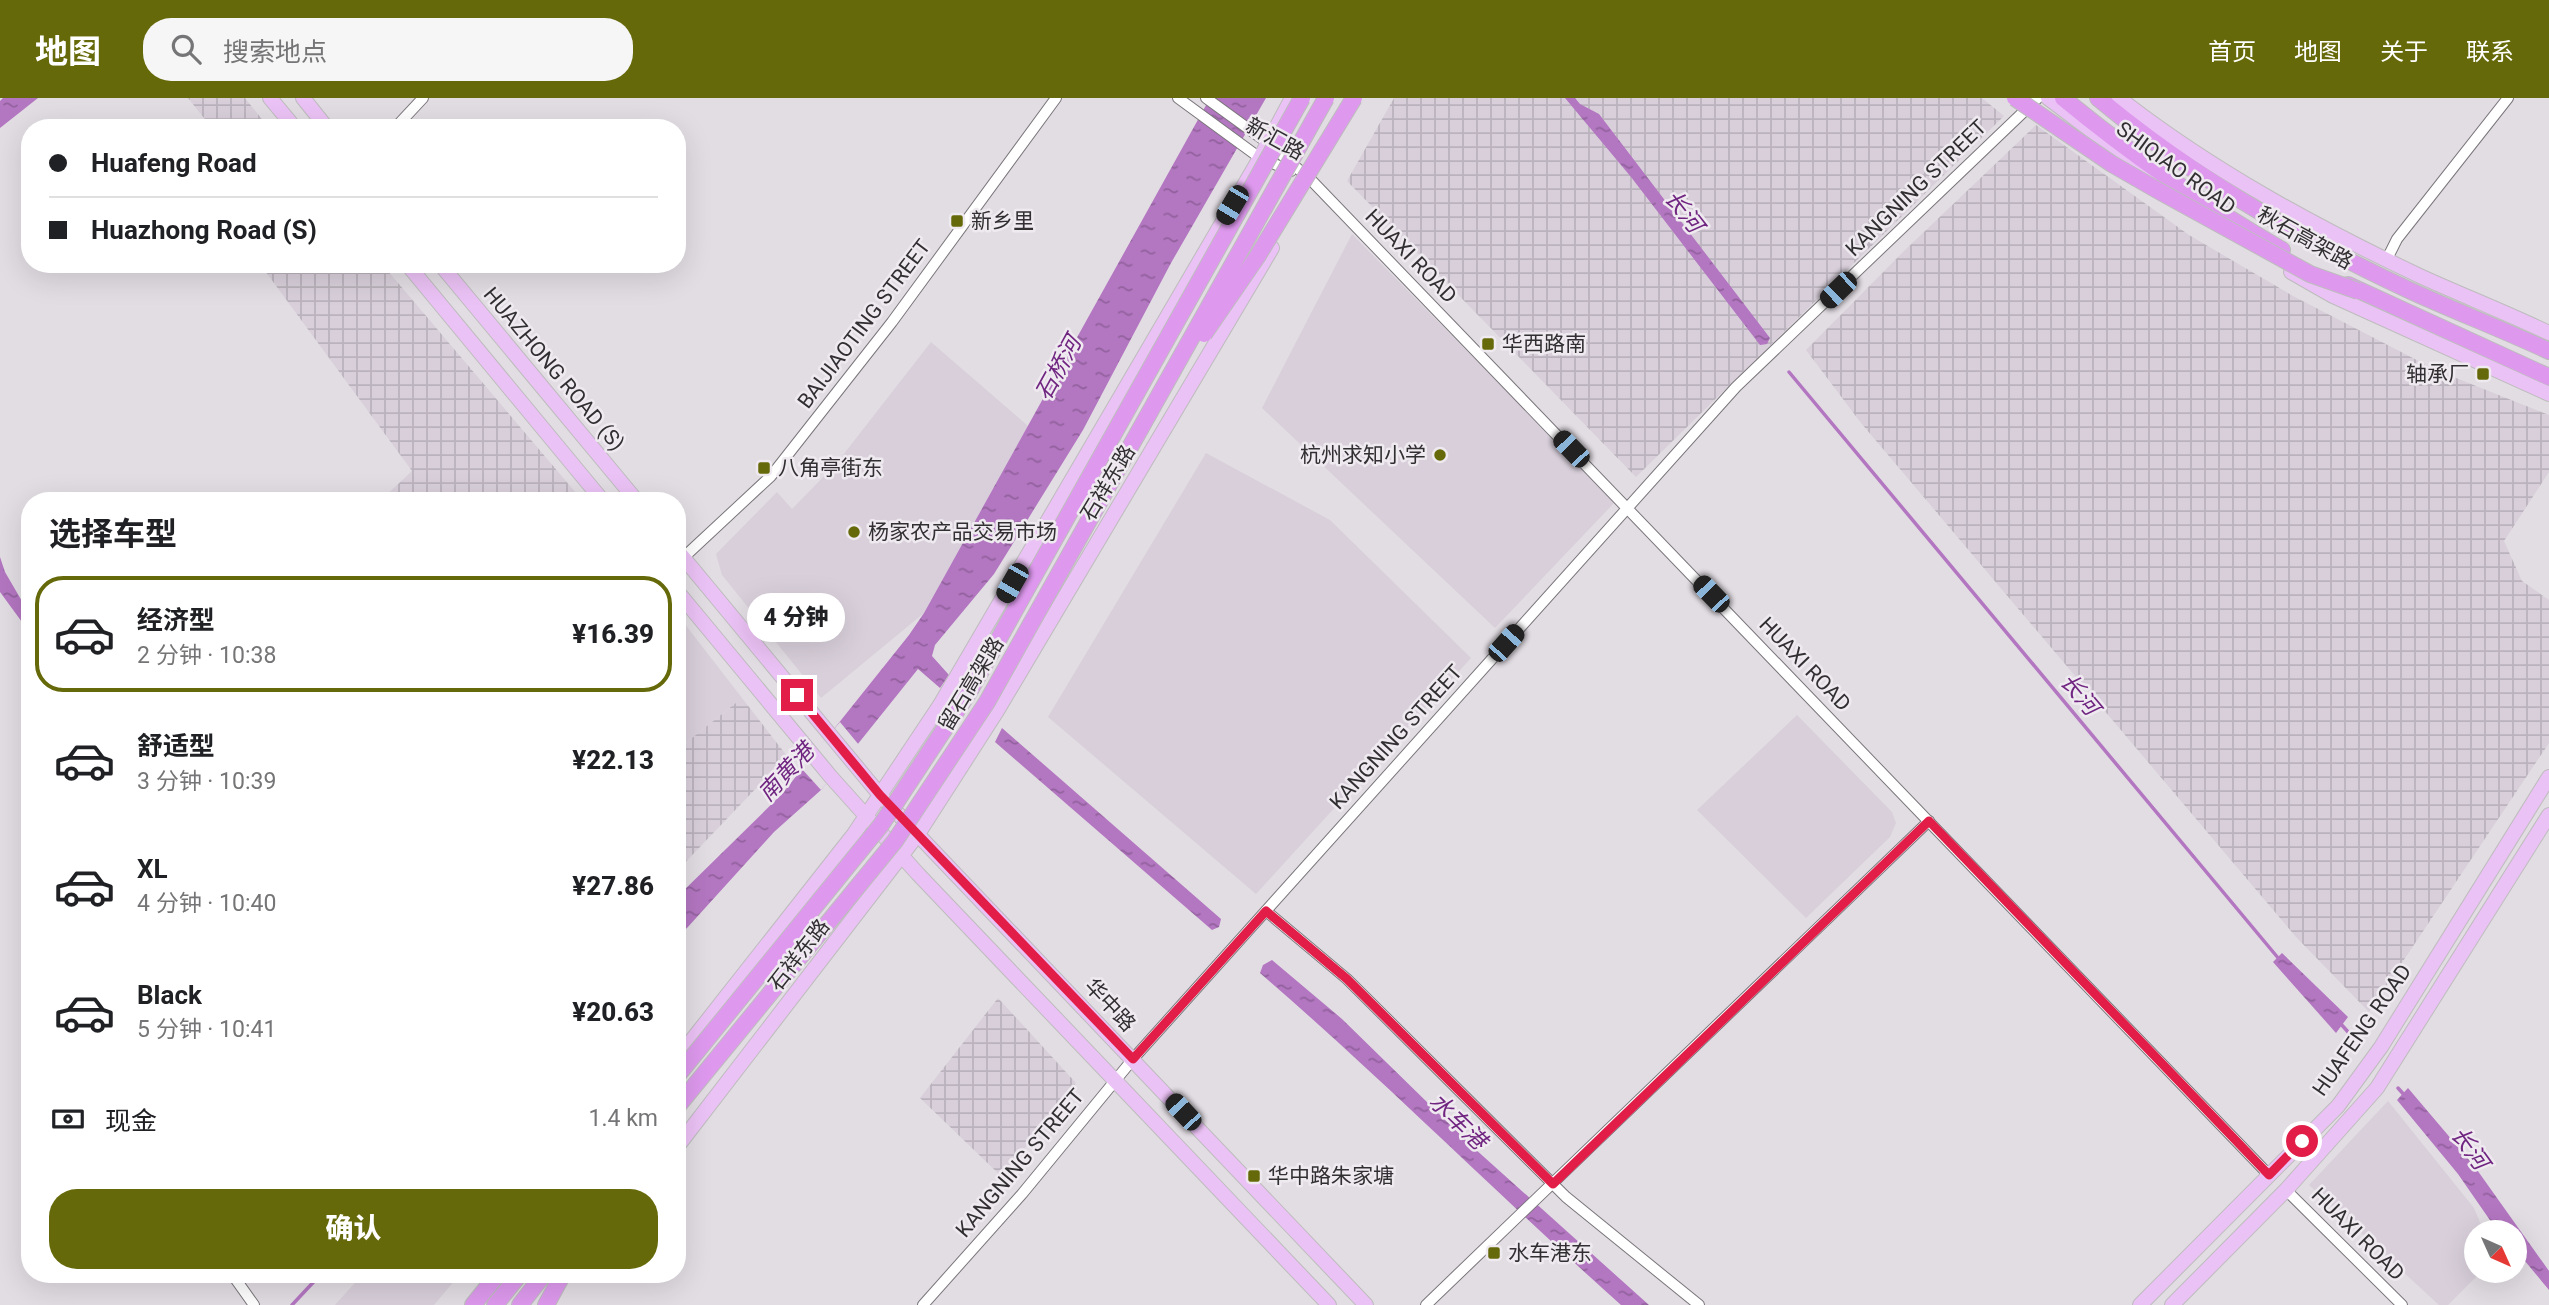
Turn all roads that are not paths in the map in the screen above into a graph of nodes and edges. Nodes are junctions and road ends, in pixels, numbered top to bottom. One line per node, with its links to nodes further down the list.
1 (270, 98): 18 (main road)
2 (303, 98): 19 (main road)
3 (423, 98): 20 (street)
4 (1056, 98): 36 (street, BAIJIAOTING STREET)
5 (1178, 98): 22 (street, 新汇路)
6 (1206, 98): 21 (street, 新汇路)
7 (1292, 98): 21 (main road, 石祥东路)
8 (1302, 98): 47 (highway, 留石高架路, bridge)
9 (1326, 98): 32 (highway, 留石高架路, bridge)
10 (1354, 98): 23 (main road, 石祥东路); 32 (highway, bridge)
11 (2015, 98): 27 (highway, bridge)
12 (2038, 98): 35 (street, KANGNING STREET)
13 (2048, 98): 31 (main road, SHIQIAO ROAD)
14 (2063, 98): 27 (highway, 秋石高架路, bridge)
15 (2098, 98): 29 (highway, 秋石高架路)
16 (2119, 98): 24 (main road, SHIQIAO ROAD)
17 (2508, 98): 24 (street)
18 (288, 119)
19 (320, 119)
20 (403, 119)
21 (1268, 143): 22 (main road, 石祥东路); 23 (street, 新汇路)
22 (1260, 158): 23 (street, 新汇路); 40 (main road, 石祥东路)
23 (1312, 181): 35 (street, HUAXI ROAD); 44 (main road, 石祥东路)
24 (2388, 260): 28 (main road, SHIQIAO ROAD)
25 (414, 273): 33 (main road)
26 (447, 273): 34 (main road, HUAZHONG ROAD (S))
27 (2358, 290): 30 (highway, 秋石高架路)
28 (2549, 333)
29 (2549, 351)
30 (2549, 379)
31 (2549, 394)
32 (1144, 423): 53 (highway, 留石高架路, bridge)
33 (595, 492)
34 (629, 492)
35 (1627, 508): 43 (street, HUAXI ROAD); 46 (street, KANGNING STREET)
36 (686, 549)
37 (686, 561): 40 (main road)
38 (686, 602): 42 (main road)
39 (2549, 777): 55 (main road, HUAFENG ROAD)
40 (880, 795): 42 (main road, 石祥东路); 44 (main road, 华中路)
41 (2549, 815): 57 (main road, HUAFENG ROAD)
42 (866, 816): 45 (main road); 48 (main road, 石祥东路)
43 (1929, 821): 55 (street, HUAXI ROAD); 56 (street)
44 (918, 834): 45 (main road, 石祥东路); 49 (main road, 华中路)
45 (902, 855): 52 (main road); 54 (main road, 石祥东路)
46 (1266, 911): 49 (street, KANGNING STREET); 56 (street)
47 (706, 1041): 50 (highway, bridge); 51 (highway, 留石高架路, bridge)
48 (686, 1047)
49 (1133, 1059): 52 (street, KANGNING STREET); 70 (main road, 华中路)
50 (686, 1062)
51 (686, 1065)
52 (1114, 1080): 68 (street, KANGNING STREET); 69 (main road)
53 (686, 1096)
54 (686, 1135)
55 (2269, 1175): 73 (main road, HUAFENG ROAD)
56 (1553, 1184): 71 (street); 72 (street)
57 (2286, 1190): 74 (main road, HUAFENG ROAD); 75 (street, HUAXI ROAD)
58 (238, 1283): 64 (street)
59 (493, 1283): 65 (highway)
60 (513, 1283): 66 (highway)
61 (537, 1283): 67 (highway)
62 (561, 1283): 63 (highway)
63 (549, 1303)
64 (254, 1305)
65 (475, 1305)
66 (495, 1305)
67 (520, 1305)
68 (923, 1305)
69 (1329, 1305)
70 (1366, 1305)
71 (1426, 1305)
72 (1699, 1305)
73 (2140, 1305)
74 (2172, 1305)
75 (2402, 1305)

